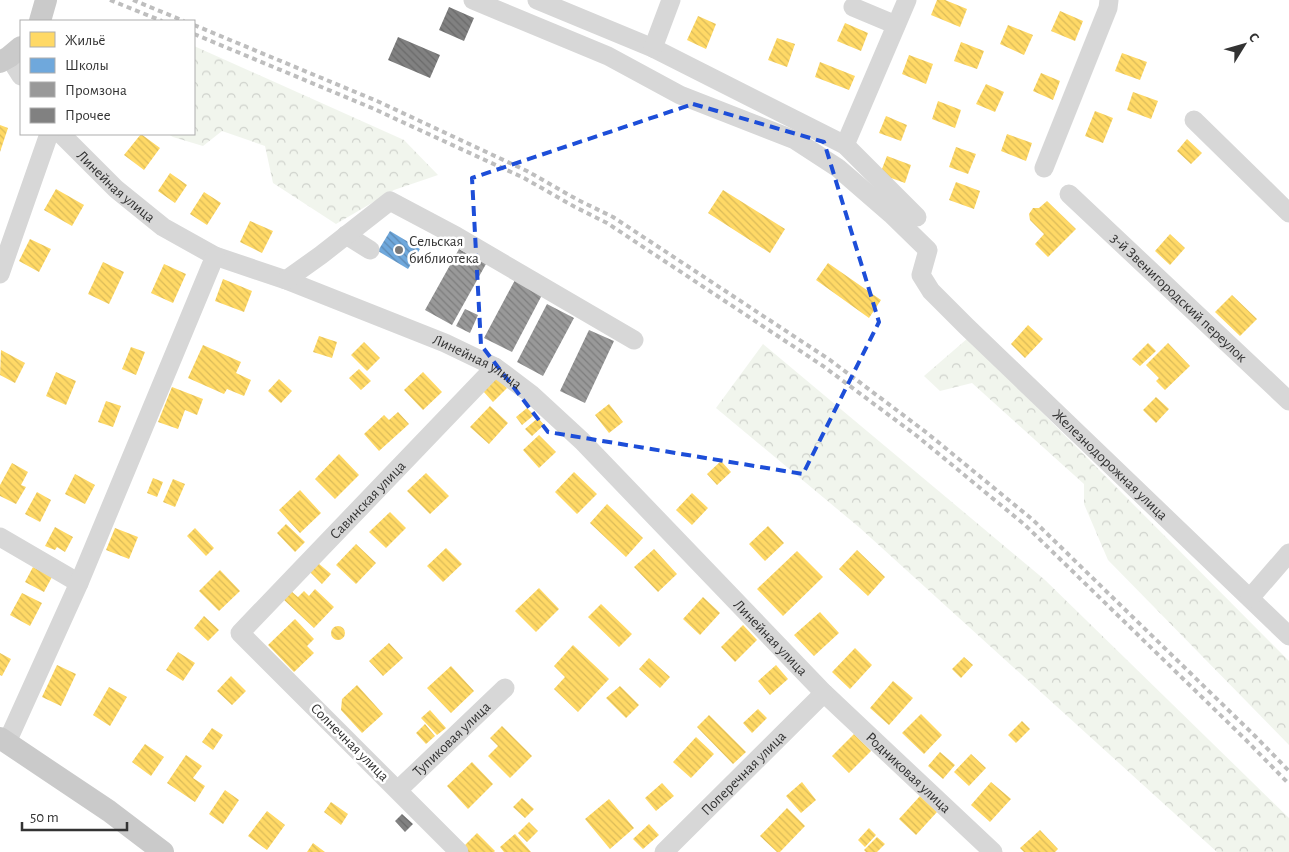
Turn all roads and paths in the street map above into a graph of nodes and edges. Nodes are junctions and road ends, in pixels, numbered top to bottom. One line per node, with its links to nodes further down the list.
1 (46, 0): 8 (main road)
2 (474, 0): 30 (street, Железнодорожная улица)
3 (537, 0): 10 (street)
4 (672, 0): 10 (street)
5 (907, 0): 9 (street)
6 (1109, 0): 15 (street)
7 (853, 7): 9 (street)
8 (40, 20)
9 (896, 25): 14 (street)
10 (653, 48): 14 (street)
11 (1194, 120): 17 (street)
12 (50, 135): 22 (street)
13 (62, 135): 21 (street, Линейная улица)
14 (845, 145): 18 (street)
15 (1044, 168)
16 (1068, 194): 26 (street, 3-й Звенигородский переулок)
17 (1289, 213)
18 (917, 217)
19 (346, 235): 20 (street); 23 (street); 24 (street)
20 (370, 250)
21 (215, 256): 23 (street, Линейная улица); 29 (street)
22 (0, 274)
23 (286, 280): 25 (street, Линейная улица)
24 (634, 340)
25 (496, 367): 31 (street, Савинская улица); 34 (street, Линейная улица)
26 (1289, 401)
27 (0, 538): 29 (street)
28 (1289, 553): 30 (street)
29 (79, 583): 35 (street)
30 (1250, 598): 32 (street, Железнодорожная улица)
31 (240, 632): 36 (street, Солнечная улица)
32 (1289, 636)
33 (505, 688): 36 (street, Тупиковая улица)
34 (824, 693): 40 (street, Поперечная улица); 41 (street, Родниковая улица)
35 (2, 745): 37 (main road); 38 (main road)
36 (398, 790): 39 (street, Солнечная улица)
37 (138, 852)
38 (163, 852)
39 (459, 852)
40 (664, 852)
41 (993, 852)

